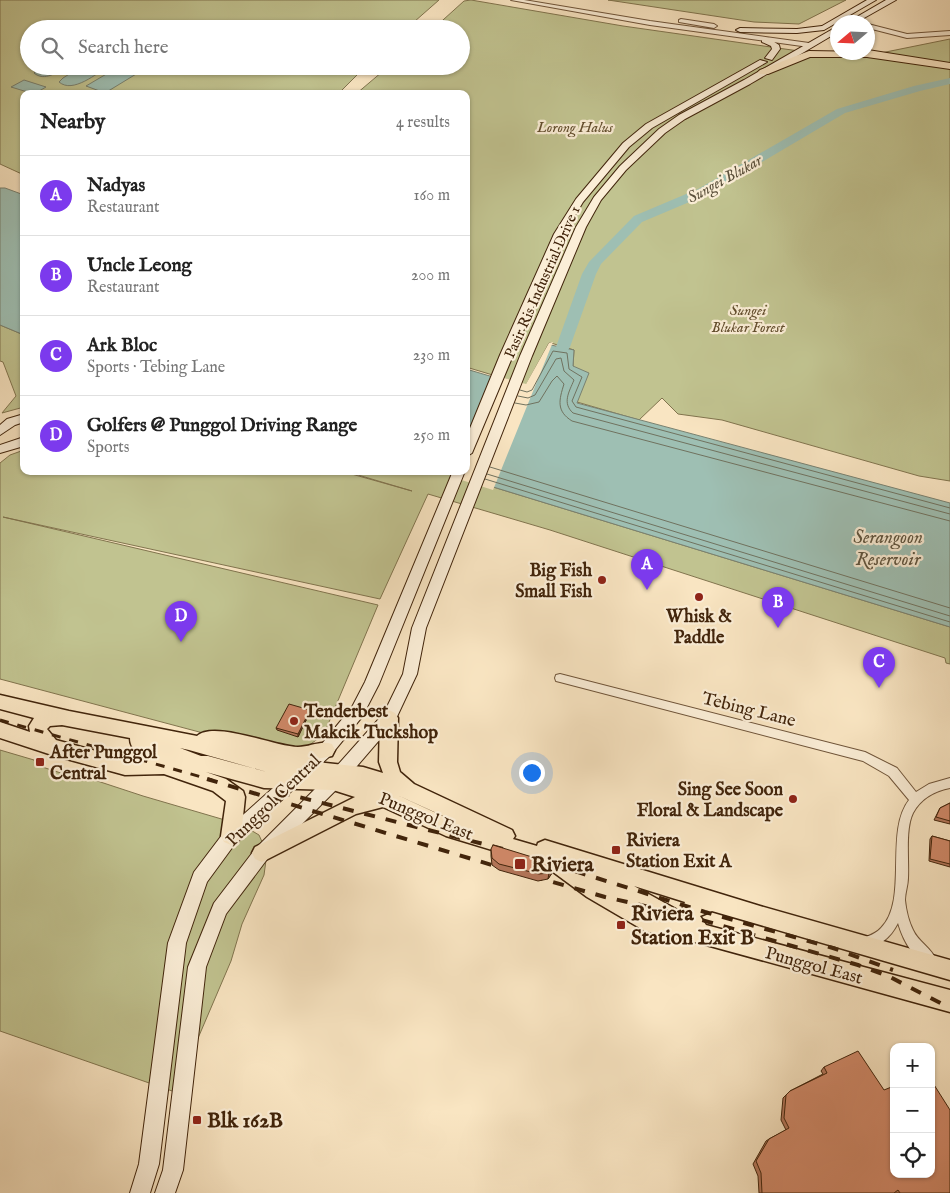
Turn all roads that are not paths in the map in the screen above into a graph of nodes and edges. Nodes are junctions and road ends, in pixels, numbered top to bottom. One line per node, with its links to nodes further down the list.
1 (514, 0): 11 (street)
2 (537, 0): 8 (street)
3 (872, 0): 6 (main road, Pasir Ris Industrial Drive 1)
4 (892, 0): 5 (main road)
5 (866, 15)
6 (824, 28): 8 (main road); 12 (main road, Pasir Ris Industrial Drive 1)
7 (875, 28): 10 (street)
8 (740, 30): 12 (street)
9 (830, 32): 12 (main road, Pasir Ris Industrial Drive 1)
10 (950, 33)
11 (765, 40): 12 (street); 18 (main road)
12 (806, 42): 13 (highway); 14 (highway); 18 (main road, Pasir Ris Industrial Drive 1); 21 (main road, Pasir Ris Industrial Drive 1)
13 (830, 44)
14 (830, 47)
15 (875, 51): 19 (highway)
16 (830, 53): 21 (highway)
17 (875, 53): 20 (highway)
18 (769, 58): 22 (main road, Pasir Ris Industrial Drive 1)
19 (950, 59)
20 (950, 66)
21 (764, 72): 29 (main road, Pasir Ris Industrial Drive 1)
22 (560, 234): 26 (main road, Pasir Ris Industrial Drive 1)
23 (20, 419): 24 (main road)
24 (0, 430)
25 (20, 442): 27 (main road)
26 (470, 443)
27 (0, 449)
28 (457, 475): 38 (main road, Punggol Central)
29 (452, 543): 32 (main road, Punggol Central)
30 (560, 678): 46 (street, Tebing Lane)
31 (0, 702): 33 (main road, Punggol East)
32 (389, 718): 42 (main road, Punggol Central); 44 (main road)
33 (69, 719): 35 (main road, Punggol East); 37 (main road)
34 (0, 730): 37 (main road, Punggol East)
35 (140, 734): 36 (main road, Punggol East); 39 (main road)
36 (189, 742): 38 (main road); 41 (main road, Punggol East)
37 (52, 747): 40 (main road, Punggol East)
38 (326, 750): 41 (main road, Punggol Central)
39 (208, 764): 40 (main road, Punggol East); 41 (main road, Punggol East)
40 (162, 766): 47 (main road)
41 (297, 776): 42 (main road, Punggol East); 47 (main road, Punggol Central)
42 (337, 777): 44 (main road, Punggol East); 45 (main road, Punggol East); 48 (main road, Punggol Central)
43 (950, 783): 46 (street)
44 (411, 791): 49 (main road, Punggol East)
45 (384, 798): 48 (main road); 51 (main road, Punggol East)
46 (914, 799): 50 (street)
47 (231, 836): 55 (main road, Punggol Central)
48 (262, 852): 56 (main road, Punggol Central)
49 (713, 901): 51 (main road); 52 (main road, Punggol East)
50 (899, 901): 52 (street); 53 (street)
51 (699, 933): 54 (main road, Punggol East)
52 (862, 945): 53 (main road, Punggol East)
53 (944, 969)
54 (950, 1000)
55 (140, 1193)
56 (165, 1193)

